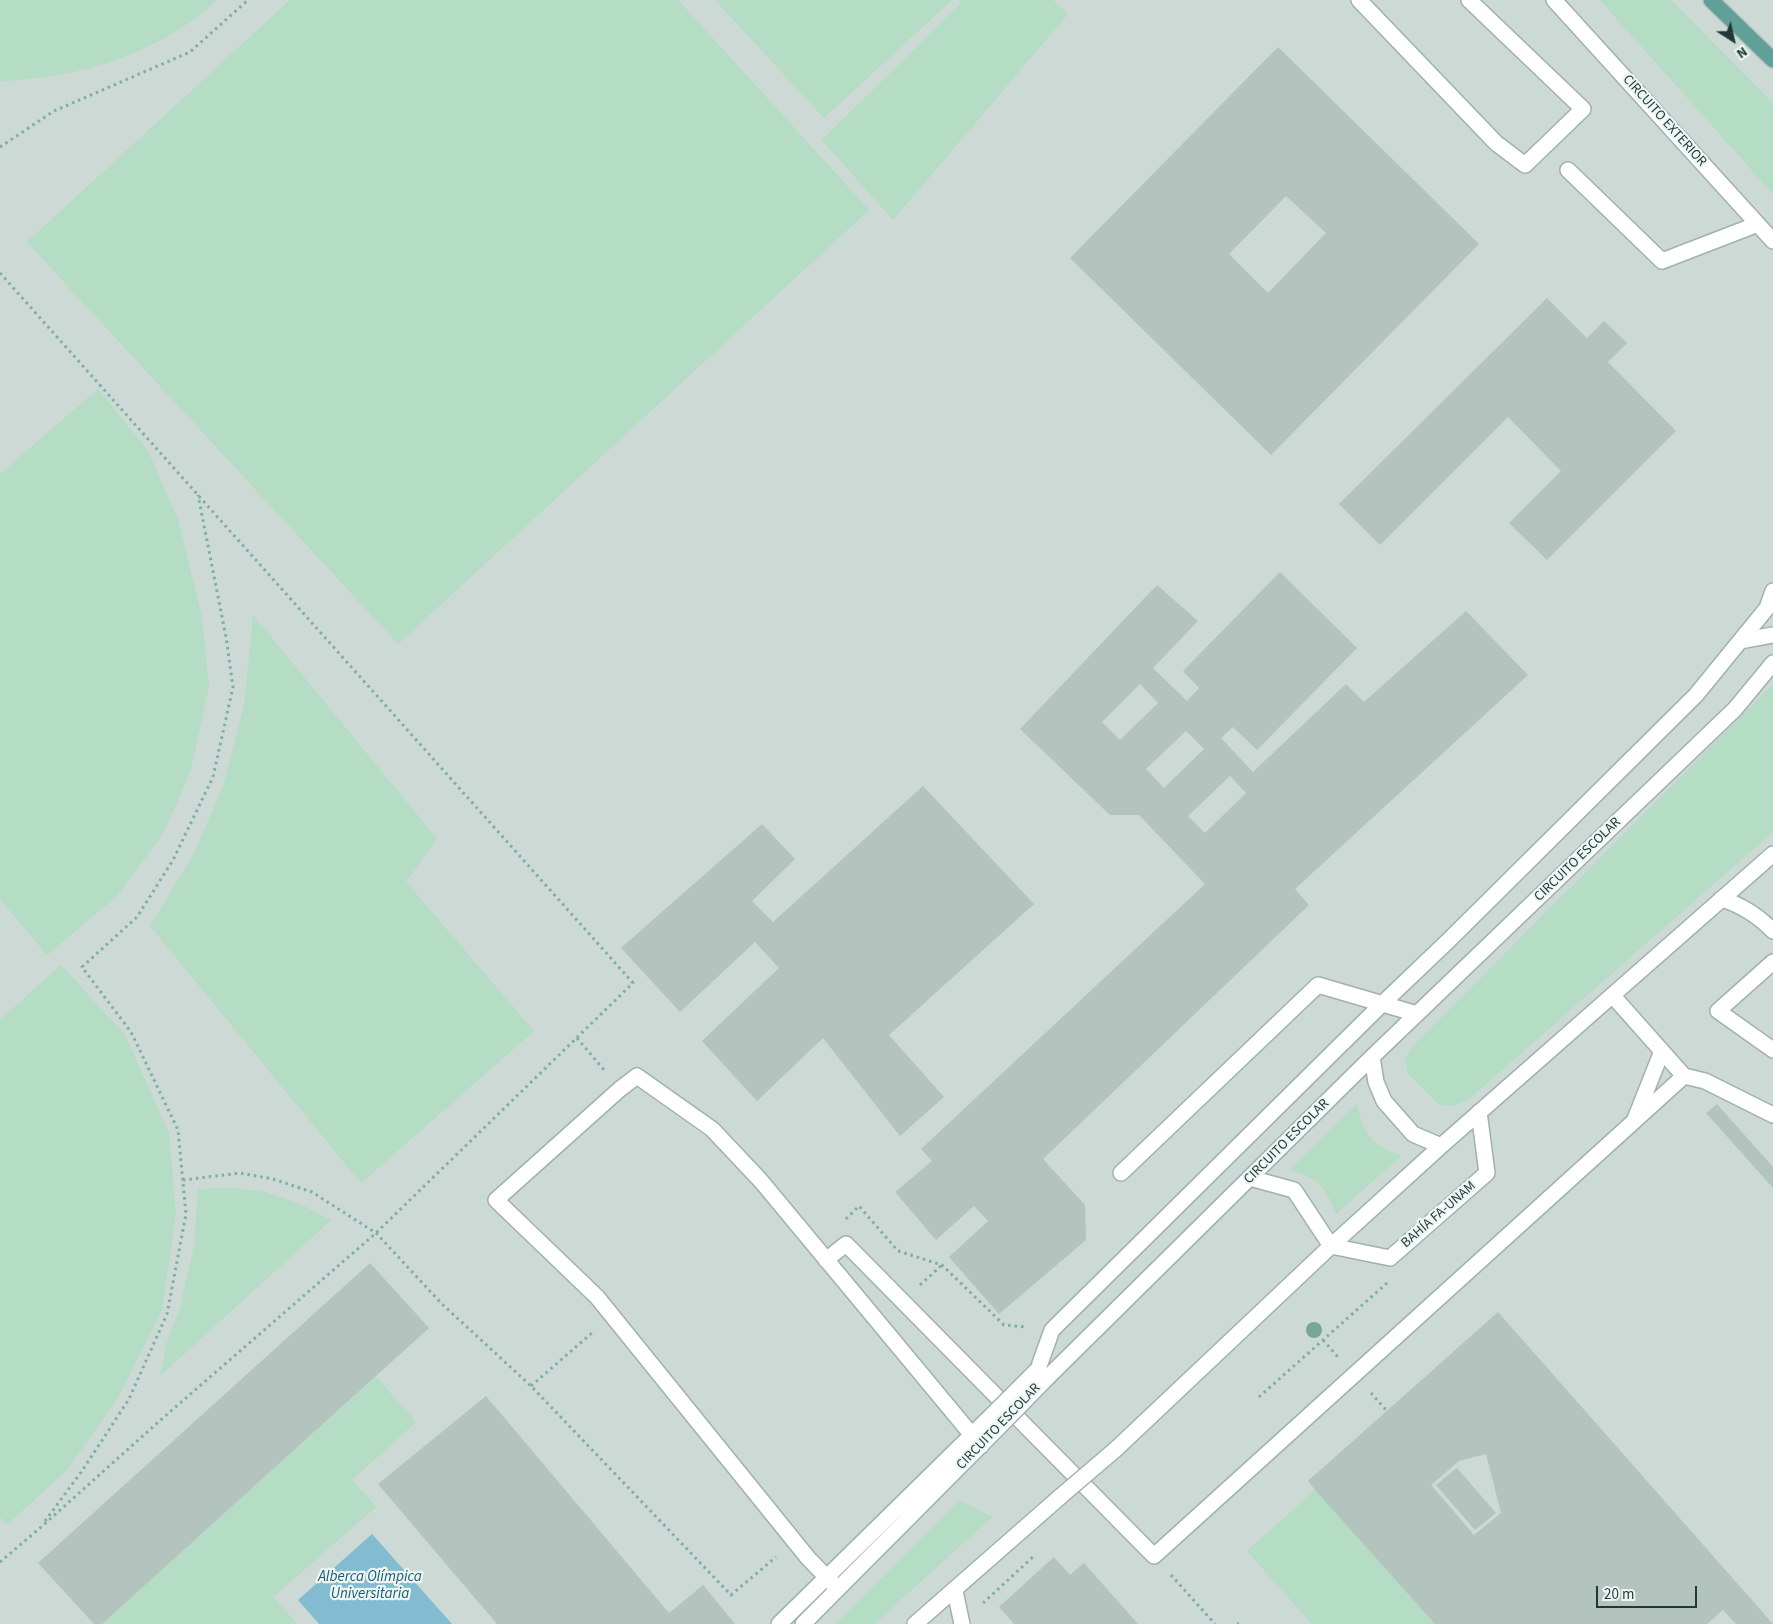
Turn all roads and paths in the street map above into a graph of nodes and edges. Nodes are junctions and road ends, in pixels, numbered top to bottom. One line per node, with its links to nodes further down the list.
1 (248, 0): 7 (path)
2 (1359, 0): 3 (street)
3 (1469, 0)
4 (1554, 0): 9 (street, CIRCUITO EXTERIOR)
5 (1711, 0): 6 (main road)
6 (1773, 60)
7 (0, 147)
8 (1568, 170): 9 (street)
9 (1758, 224): 10 (street, CIRCUITO EXTERIOR)
10 (1773, 241)
11 (0, 273): 12 (path)
12 (198, 495): 24 (path); 36 (path)
13 (1773, 591): 15 (street)
14 (1773, 635): 15 (street)
15 (1740, 641): 22 (street)
16 (1773, 663): 23 (street, CIRCUITO ESCOLAR)
17 (1773, 854): 18 (street)
18 (1721, 899): 19 (street); 21 (street)
19 (1773, 931)
20 (1773, 962): 25 (street)
21 (1613, 996): 26 (street); 30 (street)
22 (1382, 1004): 23 (street); 34 (street); 43 (street)
23 (1417, 1014): 27 (street, CIRCUITO ESCOLAR)
24 (576, 1038): 29 (path); 37 (path)
25 (1773, 1050)
26 (1662, 1051): 28 (street); 32 (street)
27 (1372, 1057): 33 (street); 35 (street, CIRCUITO ESCOLAR)
28 (1684, 1076): 31 (street); 32 (street)
29 (620, 1089): 39 (street); 42 (street)
30 (1479, 1112): 33 (street); 38 (street, BAHÍA FA-UNAM)
31 (1773, 1115)
32 (1634, 1122): 40 (street)
33 (1441, 1146): 38 (street)
34 (1121, 1172)
35 (1250, 1178): 38 (street); 44 (street, CIRCUITO ESCOLAR)
36 (183, 1180): 37 (path); 50 (path)
37 (376, 1233): 45 (path); 50 (path)
38 (1331, 1246): 55 (street, bridge)
39 (816, 1247): 40 (street); 43 (path)
40 (826, 1260): 48 (street)
41 (1387, 1283): 46 (path)
42 (612, 1316): 45 (path); 51 (street)
43 (1052, 1330): 44 (street)
44 (1043, 1373): 47 (street, CIRCUITO ESCOLAR, bridge)
45 (531, 1386): 51 (path)
46 (1259, 1397)
47 (995, 1422): 48 (street); 49 (street, CIRCUITO ESCOLAR)
48 (971, 1434): 49 (street); 53 (street)
49 (981, 1446): 54 (street, CIRCUITO ESCOLAR)
50 (40, 1528): 52 (path)
51 (795, 1541): 53 (street)
52 (0, 1562)
53 (826, 1578): 54 (street); 57 (street)
54 (838, 1589): 58 (street, CIRCUITO ESCOLAR)
55 (955, 1590): 59 (street); 60 (street)
56 (1188, 1593): 61 (path)
57 (779, 1624)
58 (803, 1624)
59 (915, 1624)
60 (962, 1624)
61 (1215, 1624)

